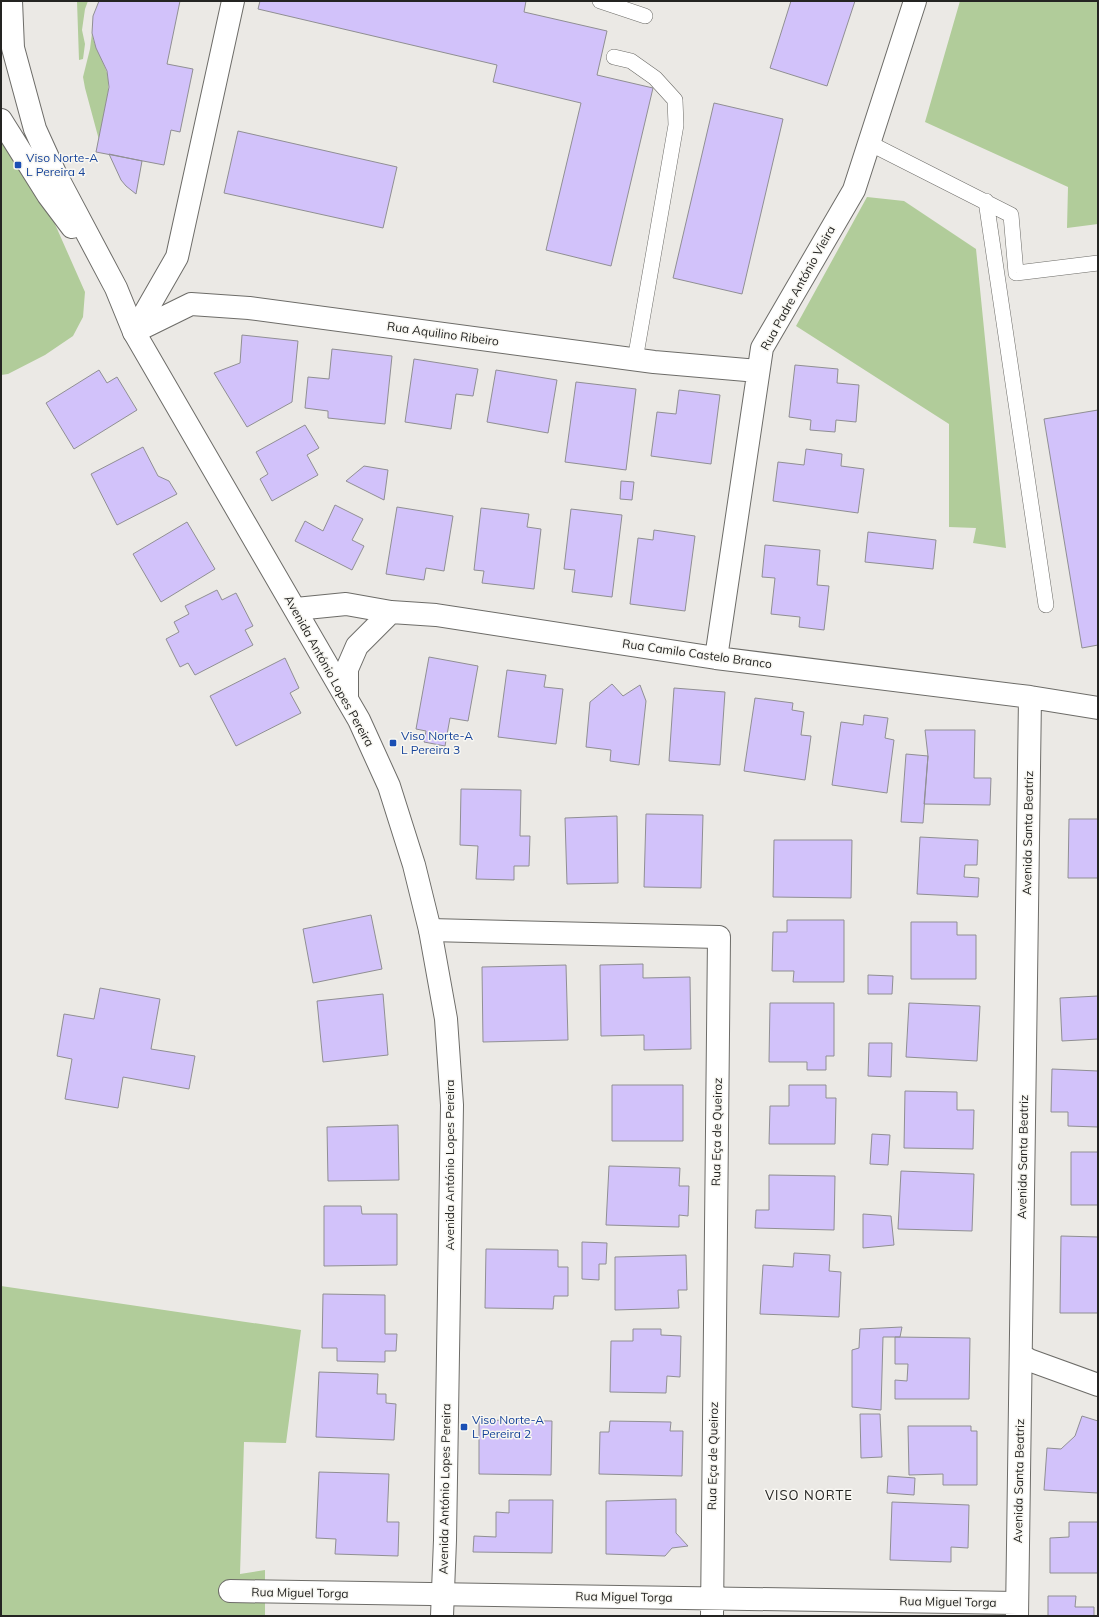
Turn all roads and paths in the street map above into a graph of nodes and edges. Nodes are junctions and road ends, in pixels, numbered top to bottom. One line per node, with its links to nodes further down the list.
1 (11, 1): 11 (street, Avenida António Lopes Pereira)
2 (233, 1): 12 (street)
3 (600, 1): 5 (lane)
4 (915, 1): 8 (street, Rua Padre António Vieira)
5 (645, 16)
6 (614, 57): 13 (lane)
7 (1, 120): 11 (street, Avenida António Lopes Pereira)
8 (869, 143): 9 (lane); 14 (street, Rua Padre António Vieira)
9 (986, 201): 10 (lane); 15 (lane)
10 (1098, 263)
11 (116, 288): 12 (street, Avenida António Lopes Pereira)
12 (134, 332): 13 (street, Rua Aquilino Ribeiro); 16 (street, Avenida António Lopes Pereira)
13 (635, 360): 14 (street, Rua Aquilino Ribeiro)
14 (758, 371): 18 (street, Rua Padre António Vieira)
15 (1046, 606)
16 (296, 609): 17 (street, Rua Camilo Castelo Branco); 20 (street, Avenida António Lopes Pereira)
17 (392, 612): 18 (street, Rua Camilo Castelo Branco); 20 (street)
18 (716, 658): 19 (street, Rua Camilo Castelo Branco)
19 (1030, 697): 21 (street, Rua Camilo Castelo Branco); 23 (street, Avenida Santa Beatriz)
20 (347, 699): 22 (street, Avenida António Lopes Pereira)
21 (1098, 708)
22 (430, 930): 26 (street, Avenida António Lopes Pereira); 27 (street, Rua Eça de Queiroz)
23 (1021, 1356): 24 (street); 28 (street, Avenida Santa Beatriz)
24 (1098, 1385)
25 (230, 1591): 26 (street, Rua Miguel Torga)
26 (442, 1606): 27 (street, Rua Miguel Torga)
27 (712, 1607): 28 (street, Rua Miguel Torga)
28 (1017, 1609)

